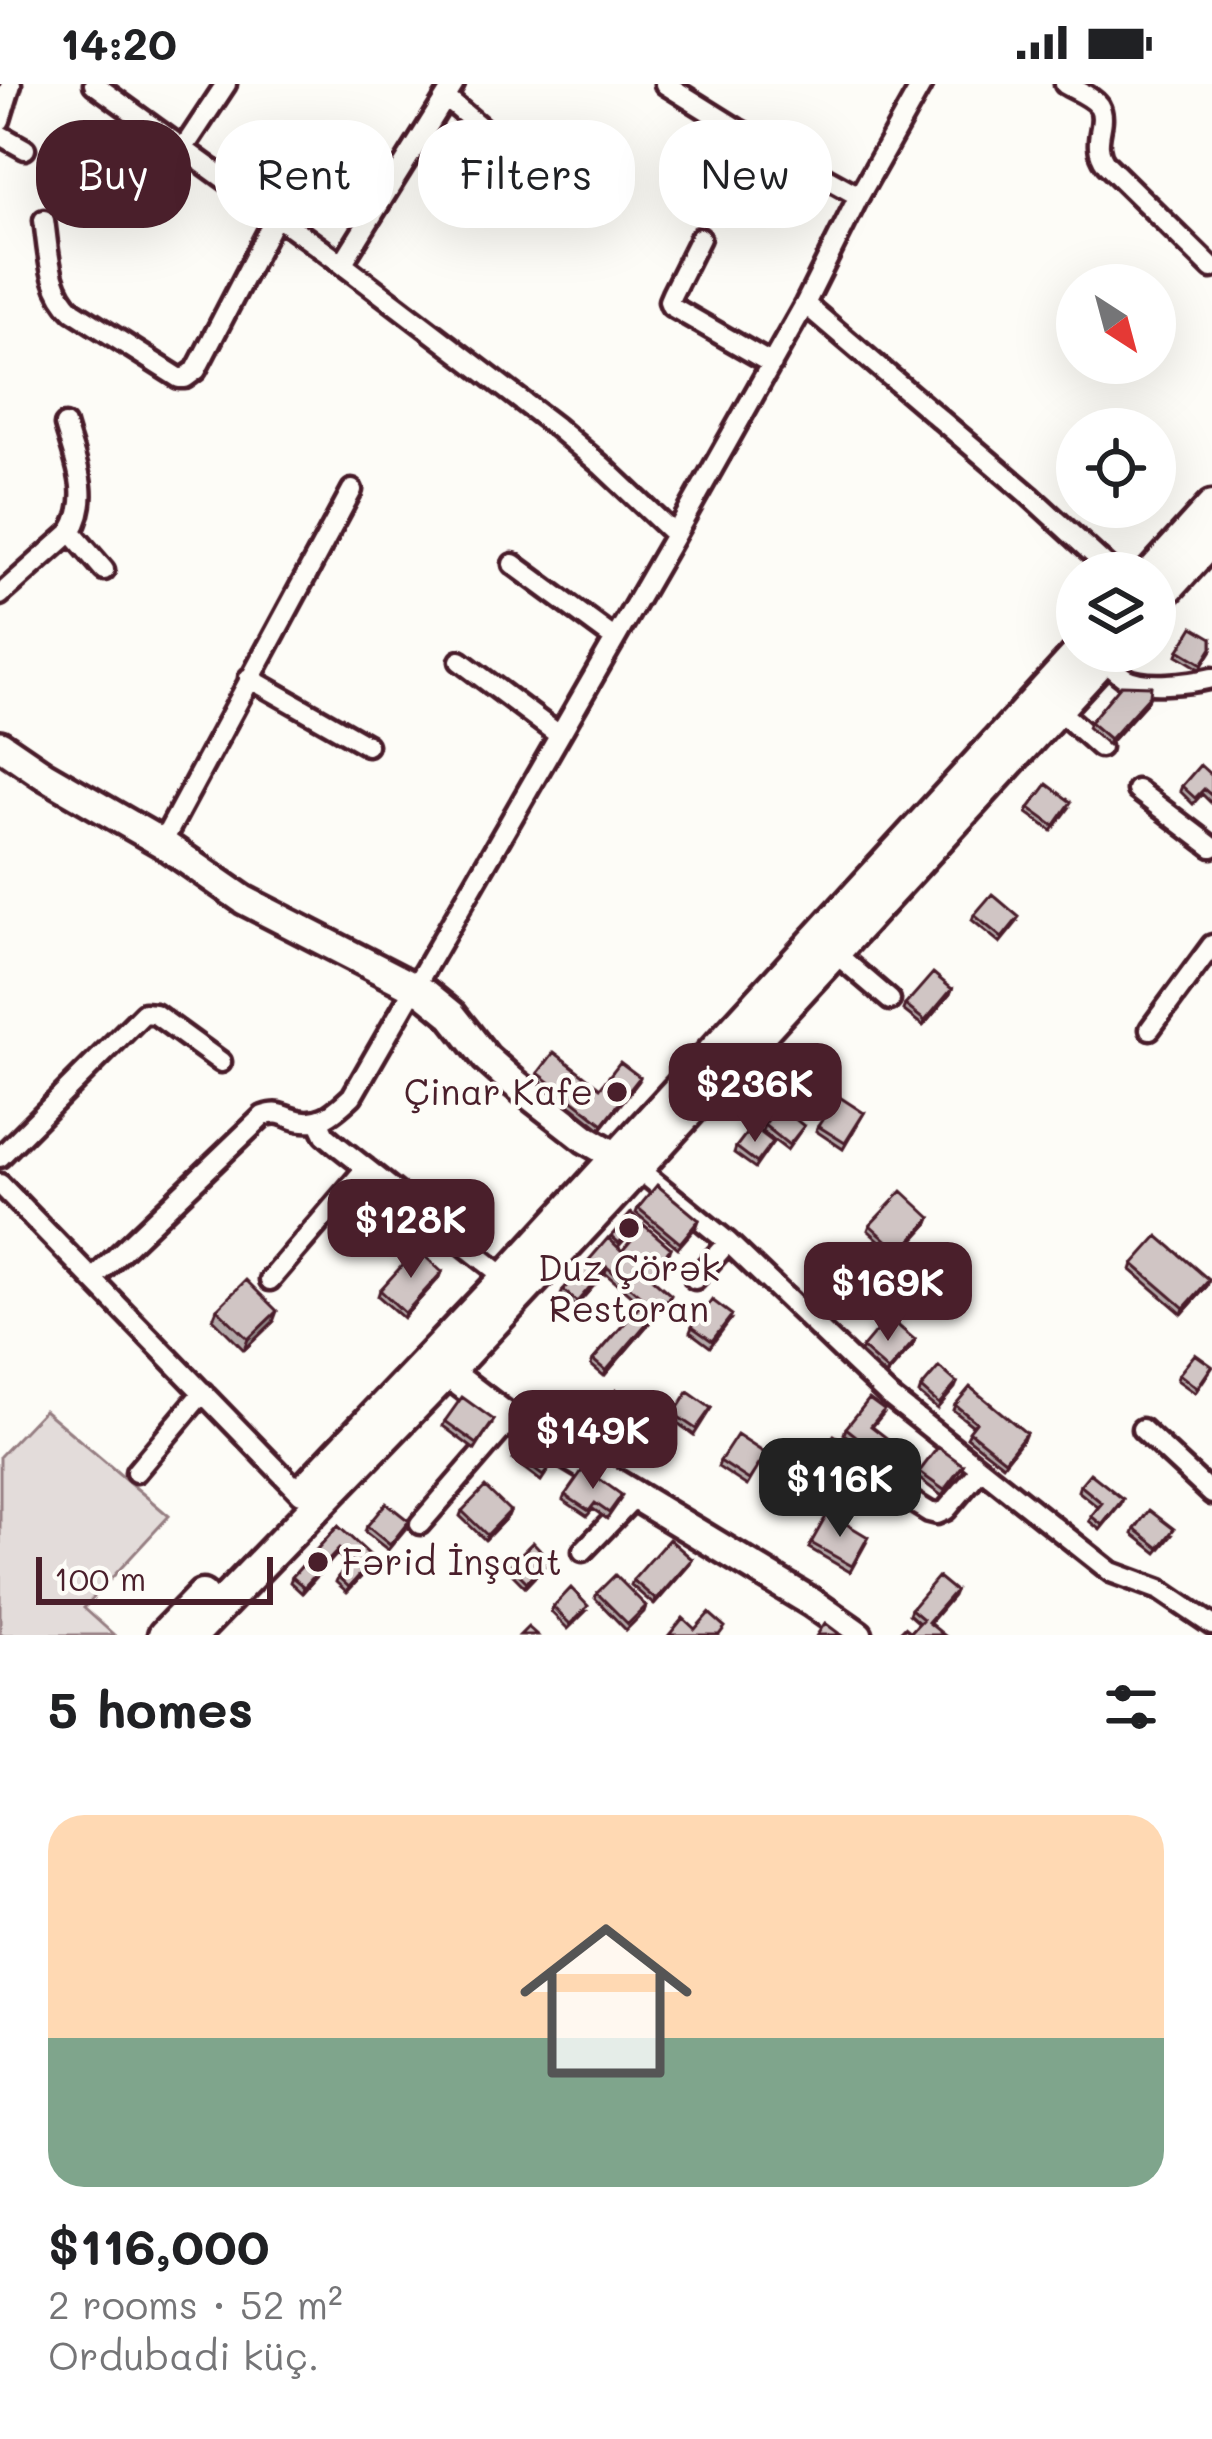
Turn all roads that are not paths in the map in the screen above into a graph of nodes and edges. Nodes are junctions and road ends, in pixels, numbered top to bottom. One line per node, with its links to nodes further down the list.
1 (94, 84): 7 (street)
2 (226, 84): 10 (street)
3 (665, 84): 12 (street)
4 (922, 84): 12 (street)
5 (1065, 84): 18 (street)
6 (450, 91): 8 (street); 17 (street)
7 (143, 120)
8 (480, 120)
9 (0, 135): 11 (street)
10 (191, 137)
11 (25, 149)
12 (859, 196): 19 (street)
13 (45, 228): 14 (street)
14 (270, 228)
15 (292, 228): 17 (street)
16 (700, 238): 20 (street)
17 (342, 264): 25 (street)
18 (1212, 268)
19 (805, 304): 20 (street); 27 (street)
20 (772, 364): 25 (street)
21 (64, 425): 24 (street)
22 (352, 490): 38 (street)
23 (1212, 507): 28 (main road)
24 (71, 532): 30 (street); 32 (street)
25 (675, 536): 33 (street)
26 (1212, 539): 31 (main road)
27 (1091, 552)
28 (1171, 552)
29 (513, 564): 33 (street)
30 (104, 570)
31 (1176, 579)
32 (0, 596)
33 (615, 640): 41 (street)
34 (460, 661): 41 (street)
35 (1081, 672): 56 (main road)
36 (1085, 672): 40 (main road)
37 (1118, 672): 39 (street)
38 (249, 678): 43 (street); 46 (street)
39 (1212, 679)
40 (1057, 709): 44 (street); 49 (main road)
41 (559, 735): 50 (street)
42 (0, 745): 46 (street)
43 (367, 745)
44 (1100, 746)
45 (1137, 790): 47 (street)
46 (162, 843): 50 (street)
47 (1212, 847)
48 (1212, 945): 52 (street)
49 (836, 953): 51 (street); 56 (main road)
50 (414, 987): 54 (street); 56 (street)
51 (890, 1000)
52 (1150, 1030)
53 (221, 1062): 55 (street)
54 (319, 1122): 57 (street); 60 (street)
55 (0, 1157)
56 (627, 1162): 59 (street); 61 (main road); 64 (main road)
57 (366, 1168): 61 (street); 63 (street)
58 (2, 1192): 60 (street)
59 (728, 1242): 62 (street); 68 (street)
60 (94, 1278): 65 (street)
61 (506, 1278): 71 (main road)
62 (695, 1279)
63 (270, 1280)
64 (447, 1372): 66 (street); 77 (main road)
65 (203, 1392): 69 (street); 71 (street)
66 (510, 1420): 73 (street); 74 (street)
67 (1142, 1429): 72 (street)
68 (982, 1469): 70 (street); 76 (street)
69 (136, 1472)
70 (869, 1475)
71 (301, 1494): 77 (main road)
72 (1212, 1494)
73 (636, 1496): 75 (street); 78 (street)
74 (420, 1524)
75 (583, 1551)
76 (1212, 1625)
77 (187, 1634)
78 (858, 1635)

